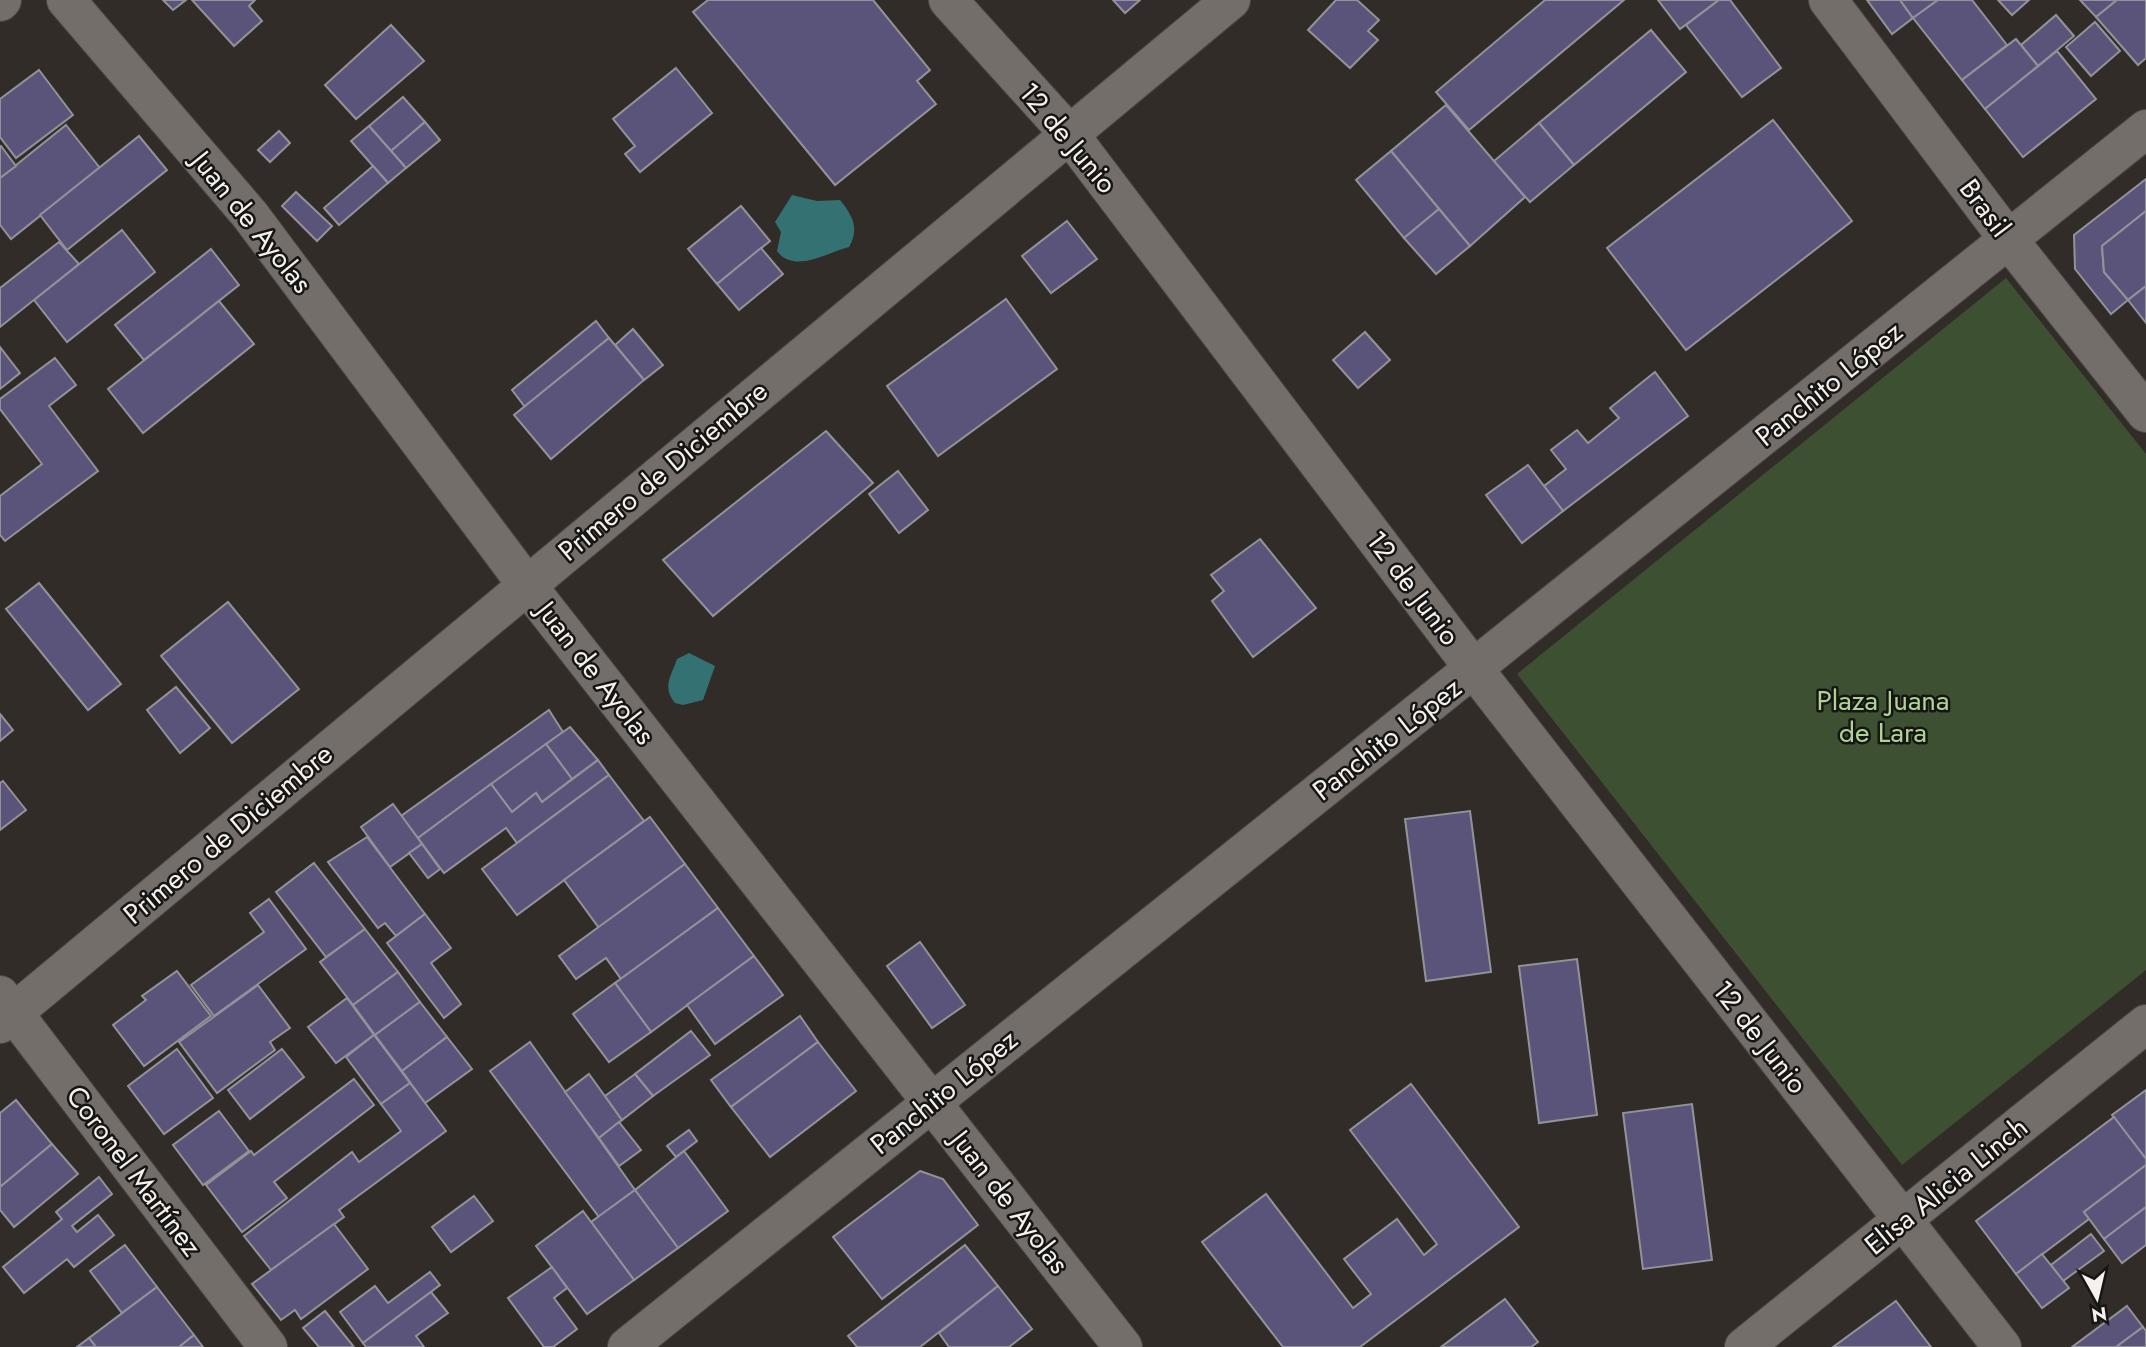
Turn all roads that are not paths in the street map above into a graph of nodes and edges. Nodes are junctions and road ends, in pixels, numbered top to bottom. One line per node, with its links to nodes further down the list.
1 (66, 0): 9 (street, Juan de Ayolas)
2 (948, 0): 6 (street, 12 de Junio)
3 (1231, 0): 6 (street, Primero de Diciembre)
4 (1828, 0): 7 (street, Brasil)
5 (2146, 129): 7 (street, Panchito López)
6 (1070, 135): 9 (street, Primero de Diciembre); 10 (street, 12 de Junio)
7 (2008, 239): 8 (street, Brasil); 10 (street, Panchito López)
8 (2146, 413)
9 (526, 584): 11 (street, Primero de Diciembre); 13 (street, Juan de Ayolas)
10 (1474, 669): 13 (street, Panchito López); 14 (street, 12 de Junio)
11 (4, 1010): 15 (street, Coronel Martínez)
12 (2146, 1024): 14 (street, Elisa Alicia Linch)
13 (932, 1101): 16 (street, Panchito López); 17 (street, Juan de Ayolas)
14 (1903, 1222): 18 (street, Elisa Alicia Linch); 19 (street, 12 de Junio)
15 (268, 1347)
16 (627, 1347)
17 (1123, 1347)
18 (1744, 1347)
19 (2002, 1347)

